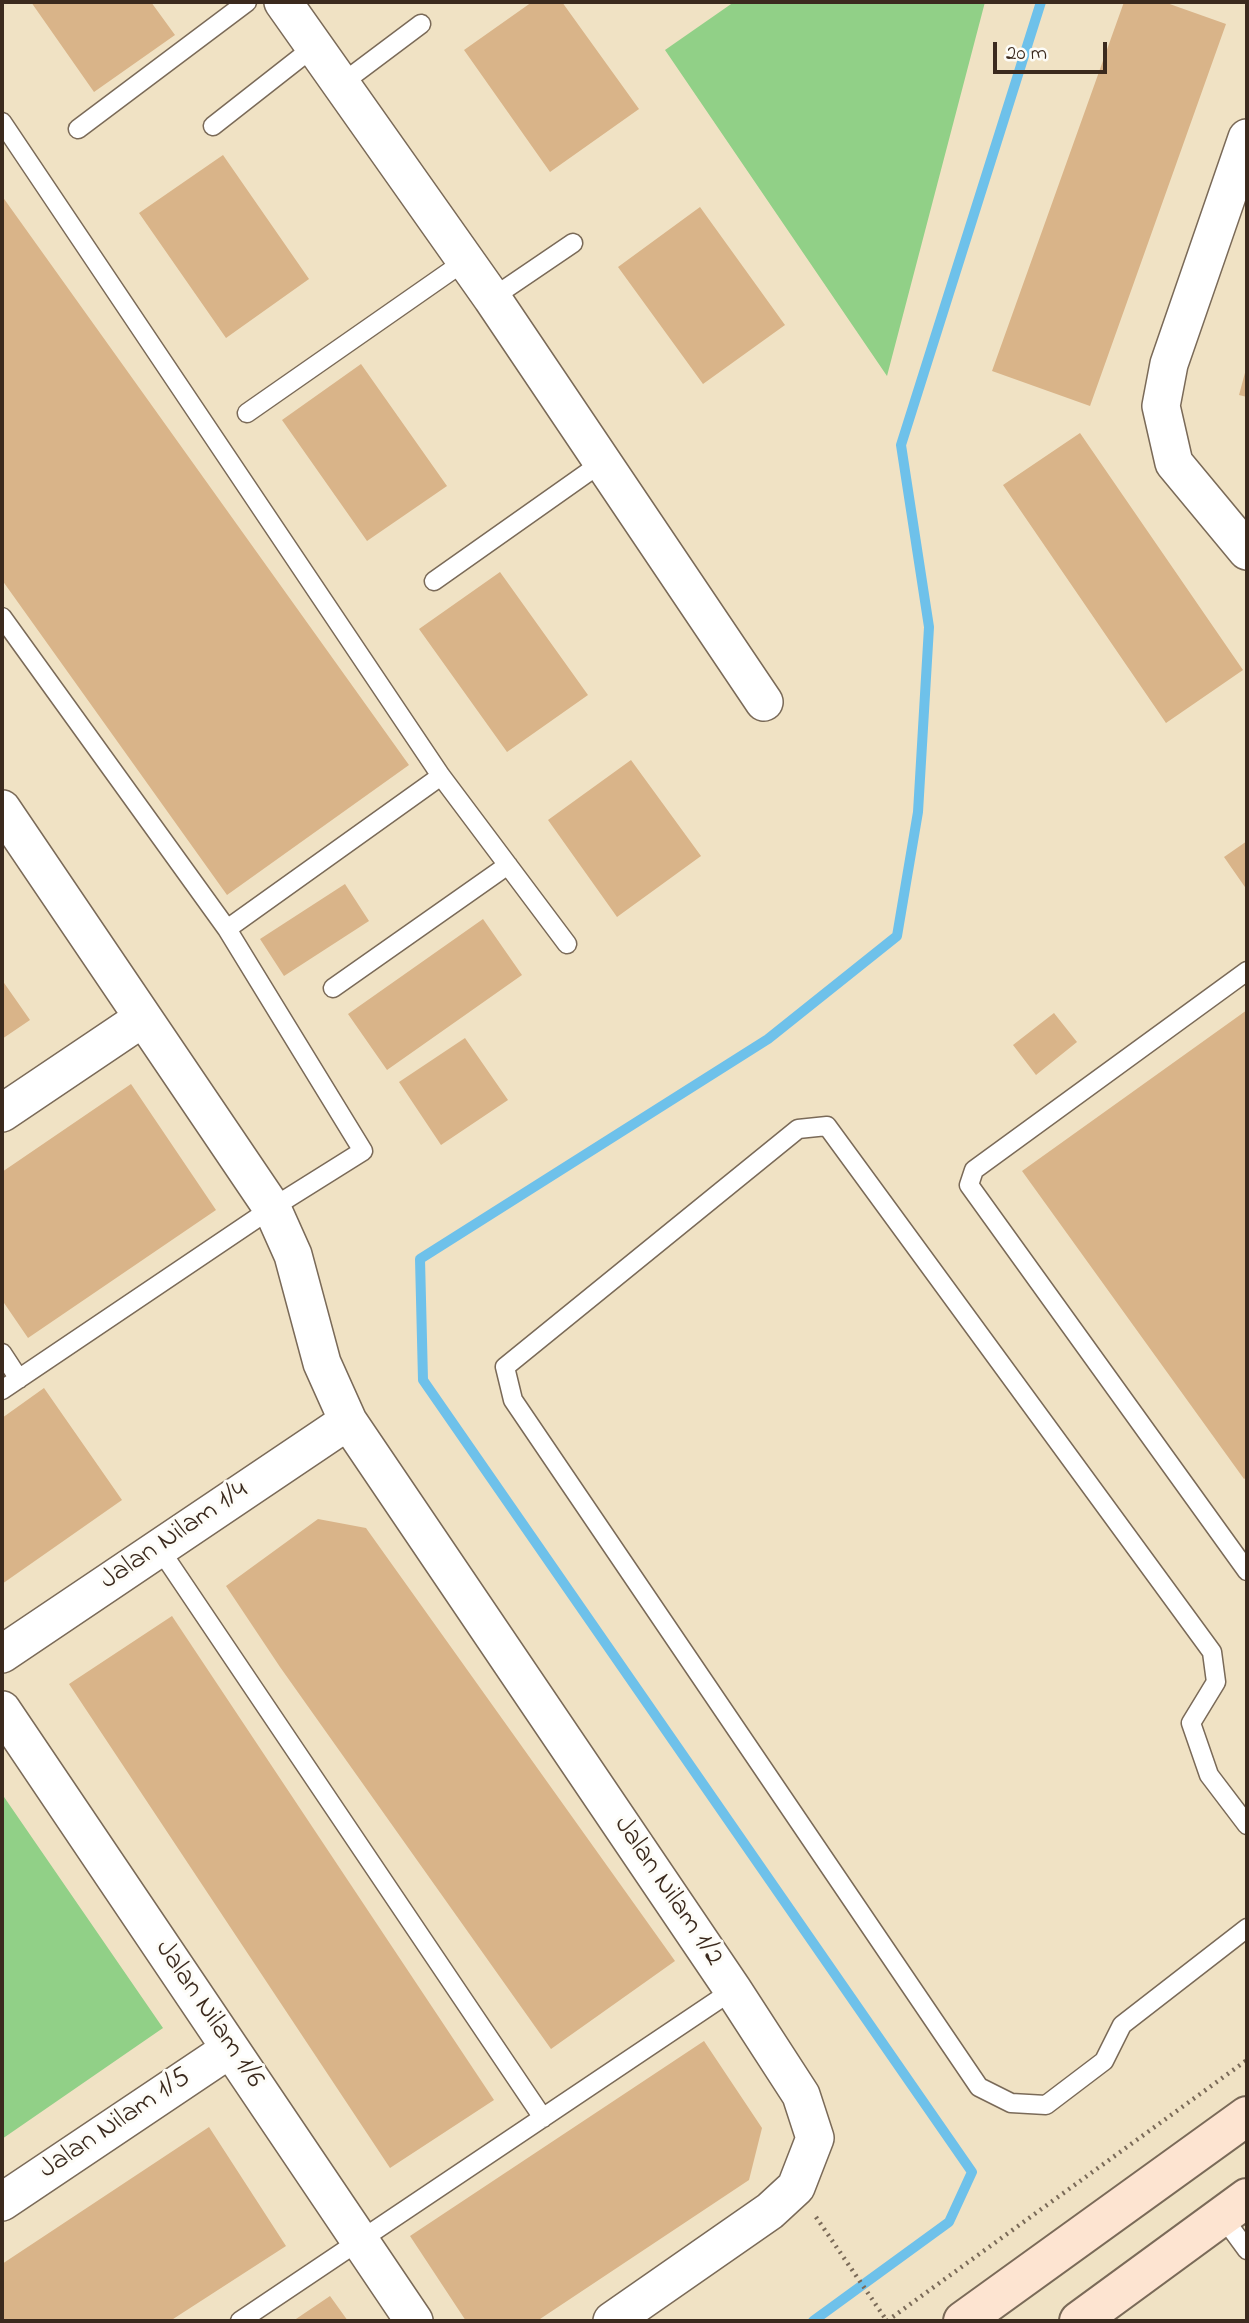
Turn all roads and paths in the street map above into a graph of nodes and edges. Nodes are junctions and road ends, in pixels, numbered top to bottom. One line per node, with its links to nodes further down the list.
1 (247, 2): 8 (lane)
2 (283, 2): 4 (street)
3 (421, 24): 5 (lane)
4 (315, 46): 5 (street); 7 (lane)
5 (341, 83): 11 (street)
6 (2, 122): 19 (lane)
7 (213, 126)
8 (78, 129)
9 (1247, 138): 15 (street)
10 (573, 243): 12 (lane)
11 (465, 261): 12 (street); 13 (lane)
12 (492, 298): 14 (street)
13 (247, 413)
14 (604, 461): 16 (lane); 18 (street)
15 (1247, 551)
16 (434, 580)
17 (2, 617): 22 (lane)
18 (764, 702)
19 (441, 776): 21 (lane); 22 (lane)
20 (7, 827): 26 (street, Jalan Nilam 1/2)
21 (508, 865): 23 (lane); 25 (lane)
22 (227, 929): 28 (lane)
23 (567, 944)
24 (1247, 971): 34 (lane)
25 (333, 988)
26 (143, 1018): 27 (street); 28 (street, Jalan Nilam 1/2)
27 (2, 1113)
28 (272, 1208): 30 (lane); 32 (street, Jalan Nilam 1/2)
29 (2, 1353): 30 (lane)
30 (19, 1378): 31 (lane)
31 (2, 1390)
32 (348, 1421): 33 (street, Jalan Nilam 1/4); 39 (street, Jalan Nilam 1/2)
33 (159, 1548): 35 (street, Jalan Nilam 1/4); 43 (lane)
34 (1247, 1571)
35 (2, 1654)
36 (2, 1710): 40 (street, Jalan Nilam 1/6)
37 (1247, 1825): 38 (lane)
38 (1247, 1928)
39 (733, 1990): 43 (lane); 44 (street, Jalan Nilam 1/2)
40 (230, 2049): 45 (street, Jalan Nilam 1/5); 47 (street, Jalan Nilam 1/6)
41 (1247, 2060): 44 (path)
42 (1247, 2116): 52 (main road)
43 (543, 2118): 47 (lane)
44 (796, 2187): 51 (street, Jalan Nilam 1/2)
45 (2, 2202)
46 (1235, 2207): 48 (lane); 53 (main road)
47 (360, 2241): 49 (lane); 50 (street, Jalan Nilam 1/6)
48 (1247, 2250)
49 (240, 2321)
50 (414, 2321)
51 (612, 2321)
52 (963, 2321)
53 (1079, 2321)

